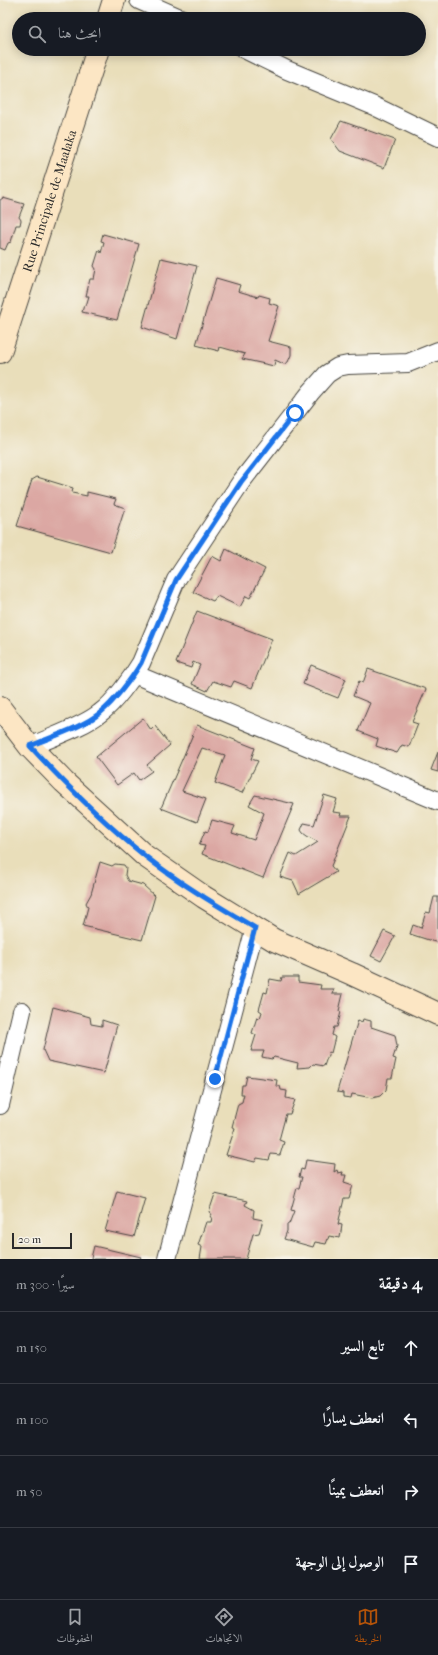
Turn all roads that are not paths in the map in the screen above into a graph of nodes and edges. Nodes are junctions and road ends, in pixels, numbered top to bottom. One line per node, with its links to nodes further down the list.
1 (114, 0): 3 (street)
2 (139, 0): 4 (street)
3 (110, 12)
4 (166, 12)
5 (96, 56): 9 (street, Rue Principale de Maalaka)
6 (258, 56): 7 (street)
7 (438, 137)
8 (438, 351): 10 (street)
9 (0, 352)
10 (134, 674): 12 (street); 13 (street)
11 (0, 708): 12 (street)
12 (30, 746): 14 (street)
13 (438, 801)
14 (255, 928): 16 (street); 18 (street)
15 (22, 1011): 17 (street)
16 (438, 1014)
17 (0, 1105)
18 (167, 1259)

